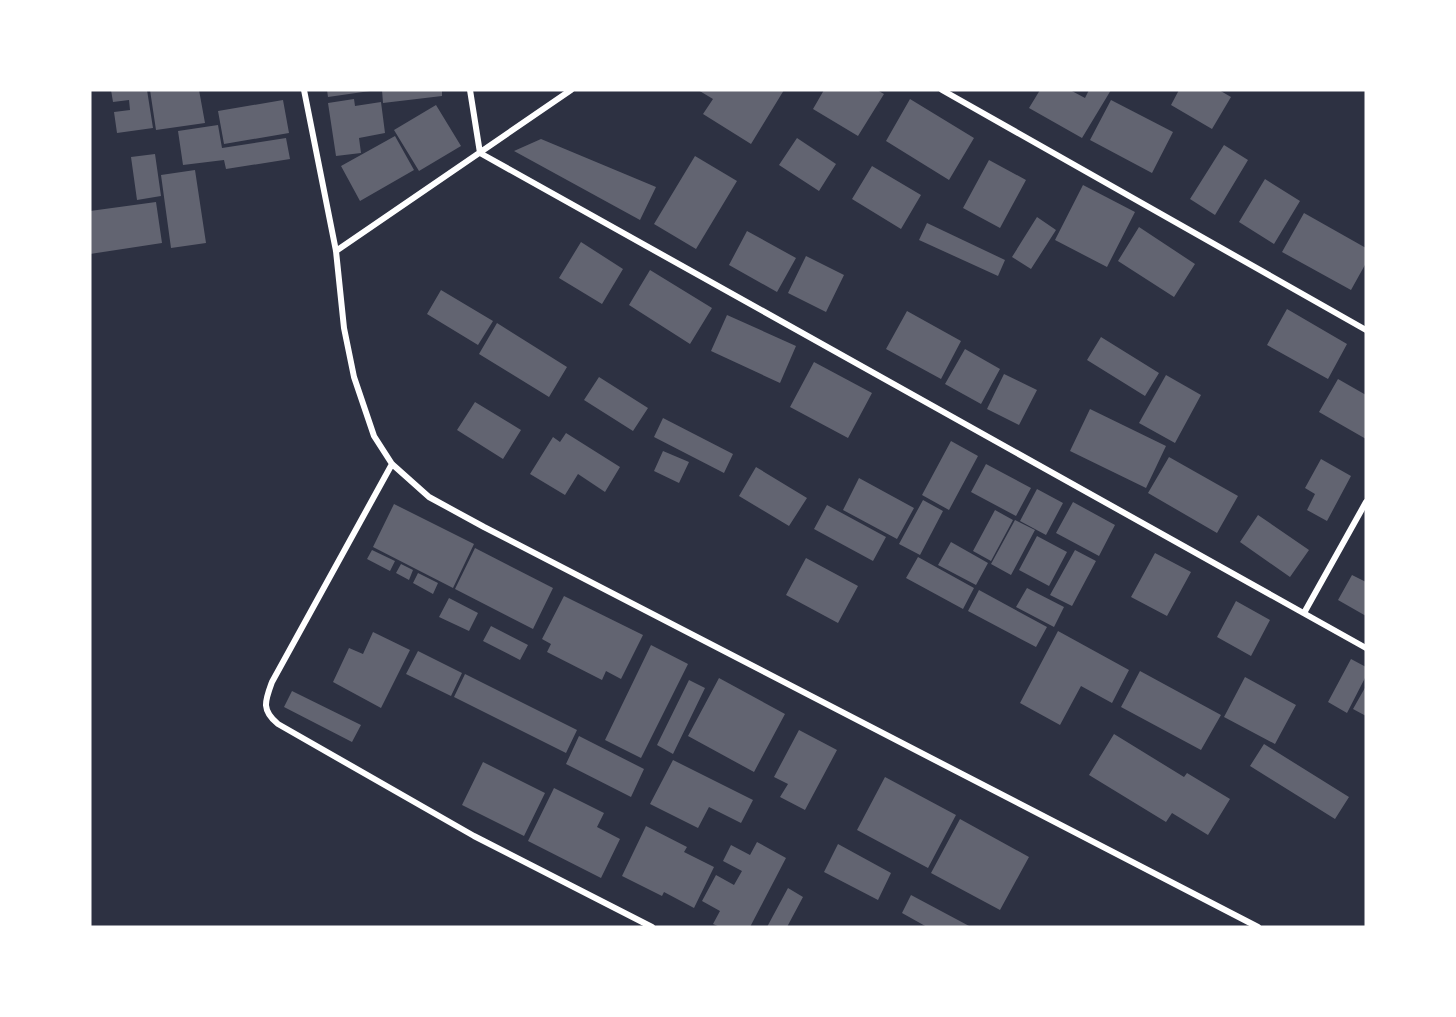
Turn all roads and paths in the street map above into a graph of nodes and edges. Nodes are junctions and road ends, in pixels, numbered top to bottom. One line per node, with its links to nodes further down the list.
1 (304, 90): 6 (street)
2 (470, 90): 5 (street)
3 (571, 90): 5 (street)
4 (942, 90): 7 (street)
5 (480, 153): 6 (street); 10 (street)
6 (336, 251): 8 (street)
7 (1366, 330)
8 (392, 464): 12 (street); 13 (street)
9 (1366, 502): 10 (street)
10 (1304, 613): 11 (street)
11 (1366, 648)
12 (652, 927)
13 (1258, 927)

